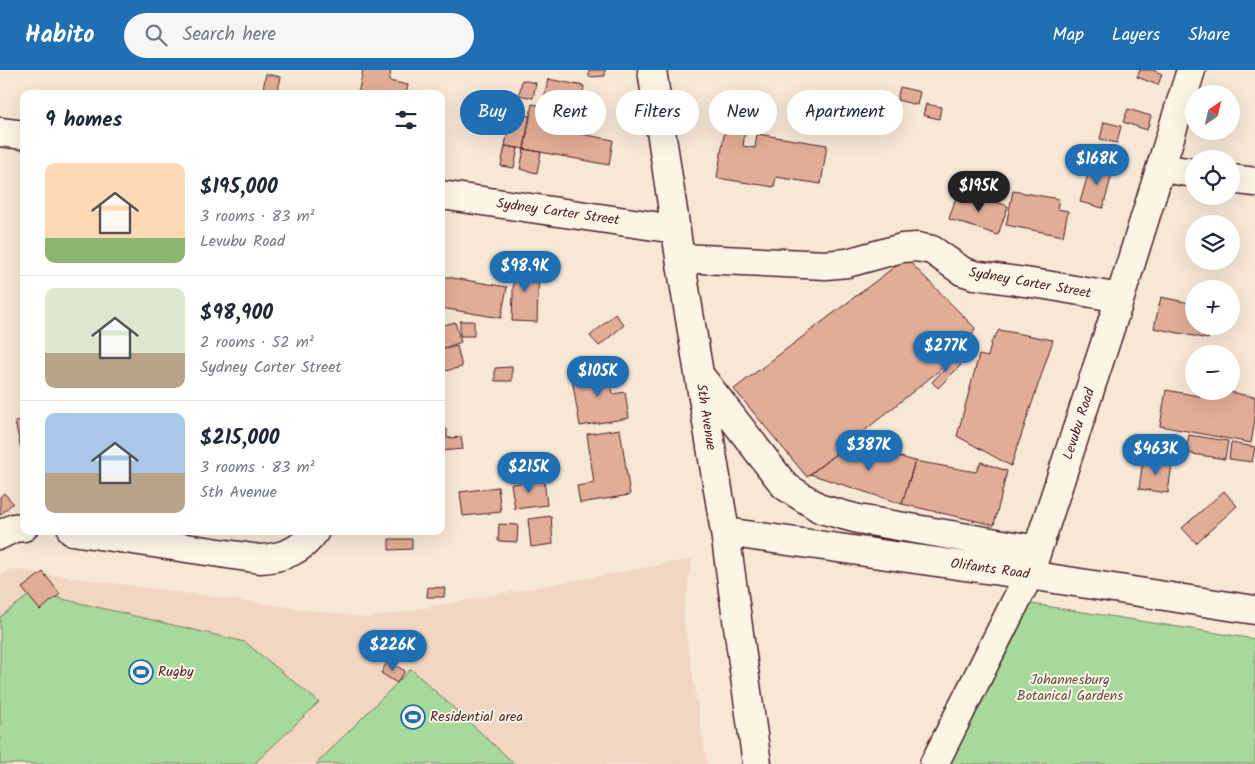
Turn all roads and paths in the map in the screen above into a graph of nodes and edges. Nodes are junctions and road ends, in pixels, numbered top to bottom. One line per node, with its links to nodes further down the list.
1 (652, 70): 10 (street, 5th Avenue)
2 (1191, 70): 5 (street, Levubu Road)
3 (0, 132): 4 (street)
4 (20, 134)
5 (1162, 168): 6 (street); 12 (street, Levubu Road)
6 (1185, 172)
7 (1240, 180): 8 (street)
8 (1255, 182)
9 (445, 196): 10 (street, Sydney Carter Street)
10 (675, 229): 11 (street, 5th Avenue)
11 (680, 258): 12 (street, Sydney Carter Street); 13 (street, 5th Avenue)
12 (1120, 298): 19 (street, Levubu Road)
13 (699, 374): 15 (street, 5th Avenue); 19 (street)
14 (20, 527): 16 (street)
15 (725, 532): 19 (street, Olifants Road); 21 (street, 5th Avenue)
16 (0, 535)
17 (99, 535): 18 (street)
18 (312, 535)
19 (1033, 562): 20 (street, Olifants Road); 22 (street, Levubu Road)
20 (1255, 610)
21 (758, 764)
22 (934, 764)

